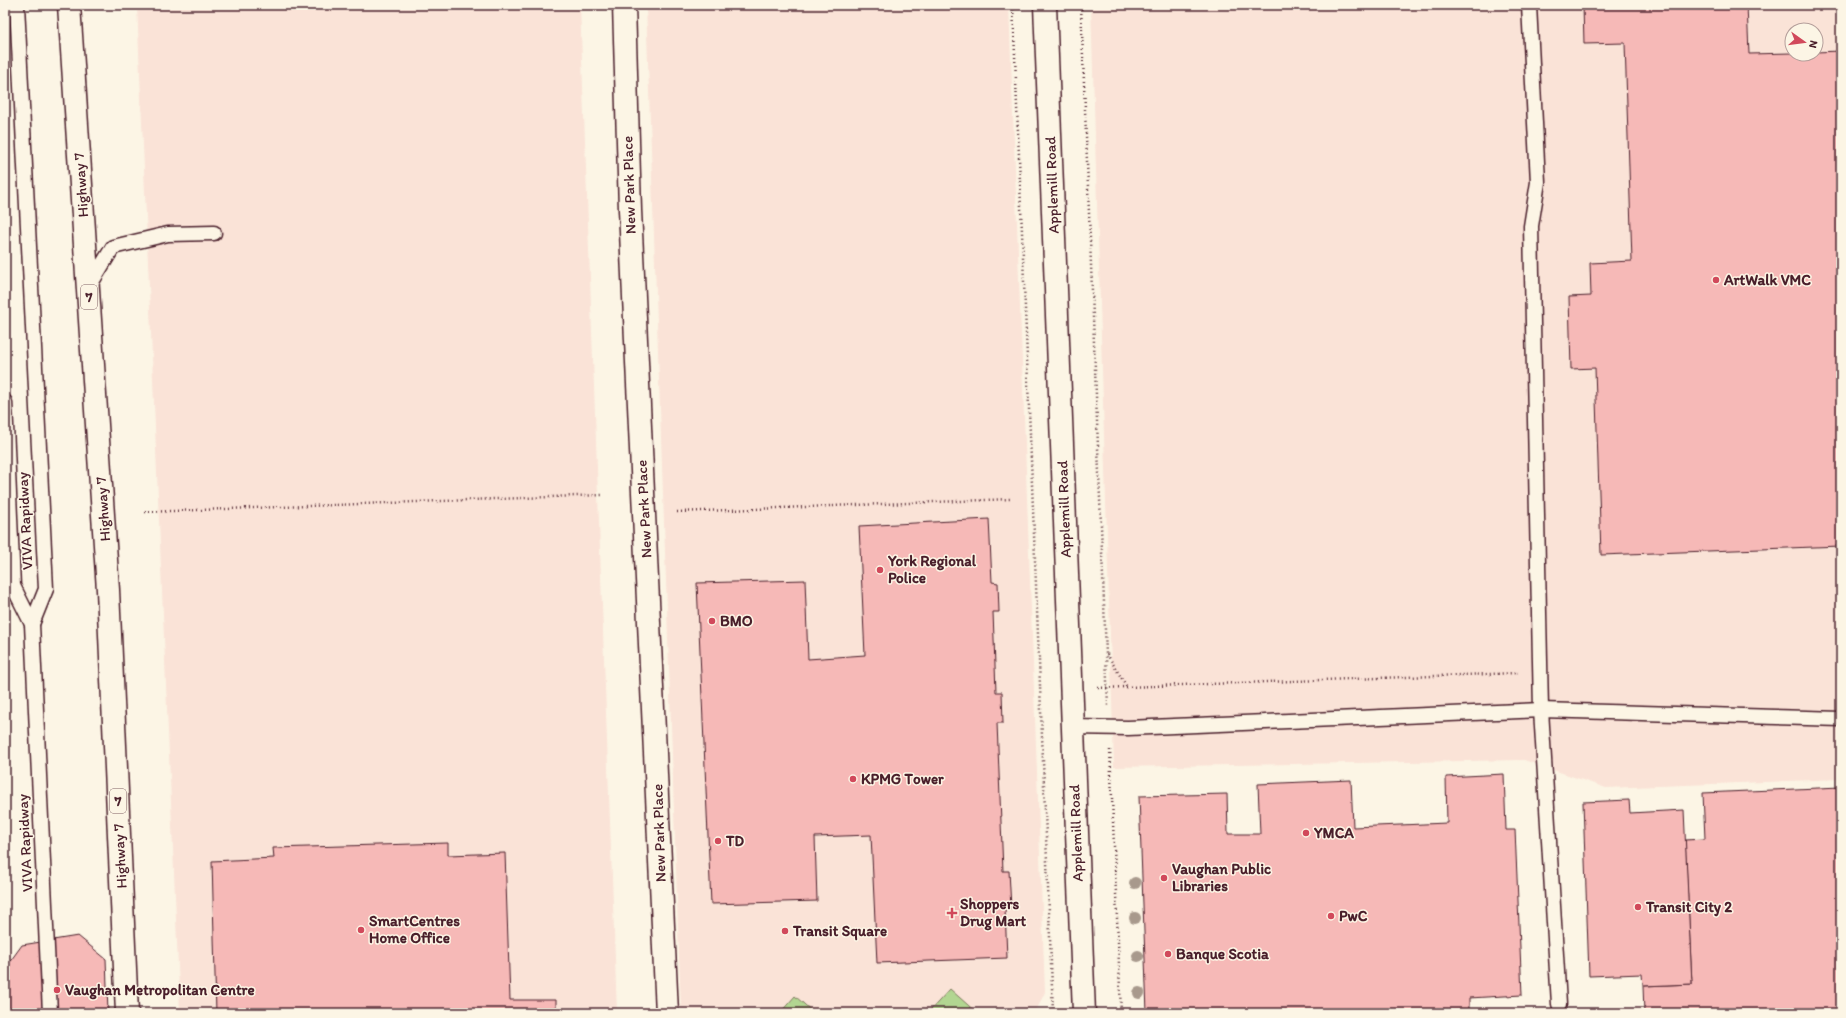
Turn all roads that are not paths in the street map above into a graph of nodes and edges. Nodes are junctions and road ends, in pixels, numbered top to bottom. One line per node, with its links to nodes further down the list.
1 (17, 5): 9 (lane, VIVA Rapidway)
2 (69, 5): 7 (street, Highway 7 / 7)
3 (624, 5): 16 (street, New Park Place)
4 (1045, 5): 12 (street, Applemill Road)
5 (1529, 5): 10 (lane)
6 (214, 233): 7 (lane)
7 (88, 288): 15 (street, Highway 7 / 7)
8 (5, 402): 9 (lane, VIVA Rapidway)
9 (32, 624): 14 (lane, VIVA Rapidway)
10 (1540, 710): 11 (lane); 12 (lane); 13 (lane)
11 (1841, 718)
12 (1072, 727): 17 (street, Applemill Road)
13 (1559, 1004)
14 (50, 1013)
15 (127, 1013)
16 (667, 1013)
17 (1084, 1013)

